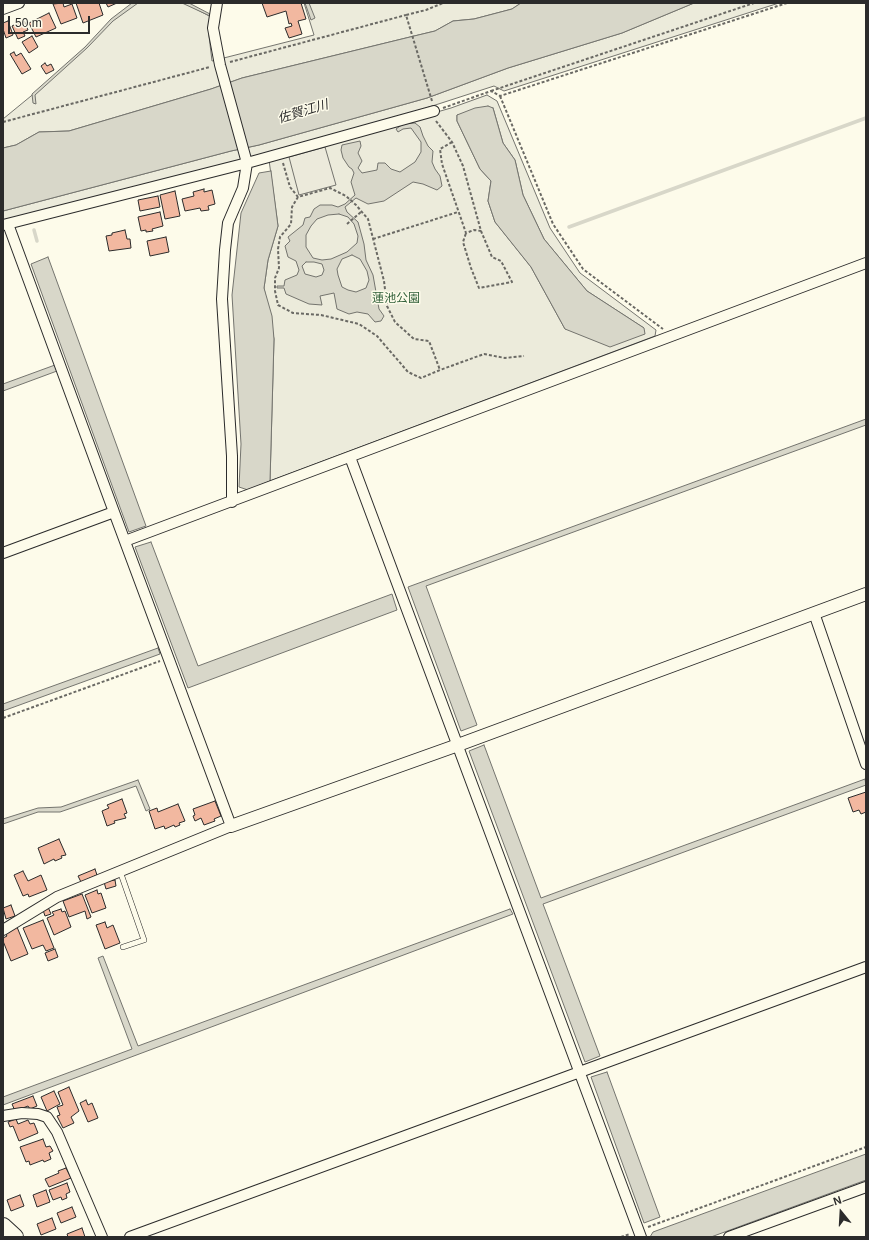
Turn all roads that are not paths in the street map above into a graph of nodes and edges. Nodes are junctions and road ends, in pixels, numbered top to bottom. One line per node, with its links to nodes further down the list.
1 (19, 3): 3 (street)
2 (217, 3): 5 (street)
3 (3, 8)
4 (433, 108): 5 (street)
5 (246, 161): 6 (street); 9 (street)
6 (6, 225): 10 (street)
7 (866, 263): 8 (street)
8 (350, 457): 9 (street); 15 (street)
9 (232, 502): 11 (street)
10 (114, 512): 11 (street); 12 (street)
11 (125, 542): 17 (street)
12 (3, 553)
13 (866, 594): 14 (street)
14 (814, 613): 15 (street); 16 (street)
15 (458, 745): 17 (street); 22 (street)
16 (866, 764)
17 (231, 826): 18 (street)
18 (120, 871): 19 (street); 20 (lane)
19 (3, 930)
20 (123, 947)
21 (866, 967): 22 (street)
22 (579, 1072): 26 (street); 29 (street)
23 (3, 1116): 28 (street)
24 (866, 1187): 30 (street)
25 (3, 1226): 27 (main road)
26 (640, 1234)
27 (15, 1237)
28 (102, 1237)
29 (130, 1237)
30 (729, 1237)

